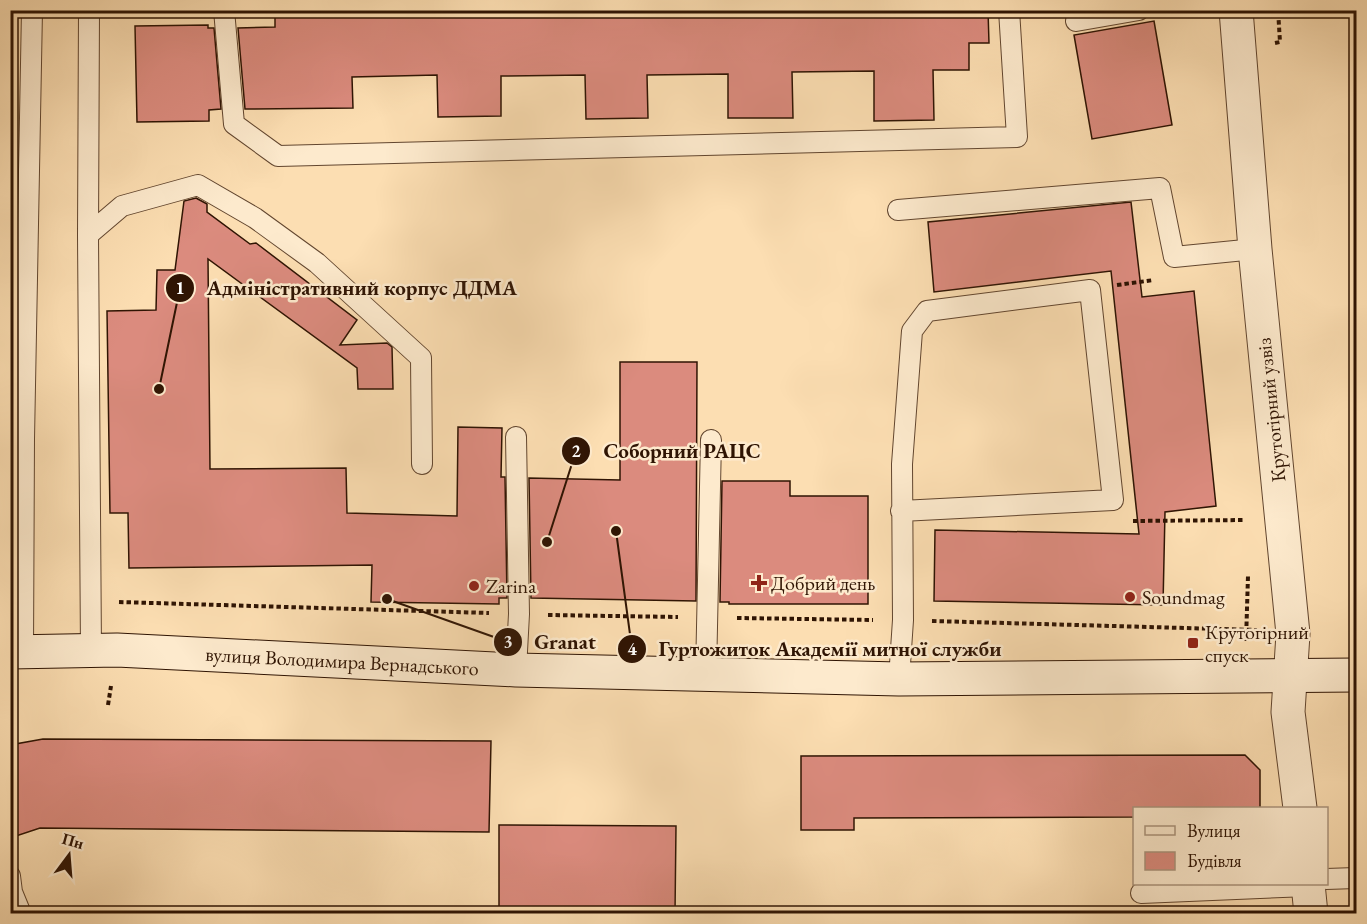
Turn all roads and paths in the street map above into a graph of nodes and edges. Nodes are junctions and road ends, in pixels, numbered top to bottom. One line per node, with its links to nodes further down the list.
1 (32, 10): 11 (lane)
2 (89, 10): 12 (lane)
3 (224, 10): 4 (lane)
4 (1009, 10)
5 (1139, 10): 8 (lane)
6 (1236, 10): 13 (street, Крутогірний узвіз)
7 (1278, 10): 9 (path)
8 (1076, 21)
9 (1280, 42)
10 (898, 210): 13 (lane)
11 (19, 226): 27 (lane)
12 (88, 235): 18 (lane); 22 (lane)
13 (1255, 249): 31 (street, Крутогірний узвіз)
14 (1161, 279): 15 (path)
15 (1109, 287)
16 (516, 437): 23 (lane)
17 (711, 440): 24 (lane)
18 (423, 464)
19 (1113, 500): 20 (lane); 20 (lane); 21 (path)
20 (901, 511): 25 (lane)
21 (1250, 520)
22 (92, 600): 23 (path); 28 (lane)
23 (519, 614): 24 (path); 29 (lane)
24 (708, 618): 25 (path); 30 (lane)
25 (903, 620): 26 (path); 33 (lane)
26 (1247, 630)
27 (17, 651): 28 (street, вулиця Володимира Вернадського)
28 (91, 651): 29 (street, вулиця Володимира Вернадського)
29 (516, 670): 30 (street, вулиця Володимира Вернадського)
30 (706, 674): 33 (street, вулиця Володимира Вернадського)
31 (1291, 674): 32 (street, вулиця Володимира Вернадського); 33 (street, вулиця Володимира Вернадського); 34 (street, Крутогірний узвіз)
32 (1356, 675)
33 (899, 679)
34 (1300, 807)
35 (1356, 878): 37 (lane)
36 (11, 887): 39 (lane)
37 (1314, 890): 38 (lane)
38 (1141, 893)
39 (21, 914)

